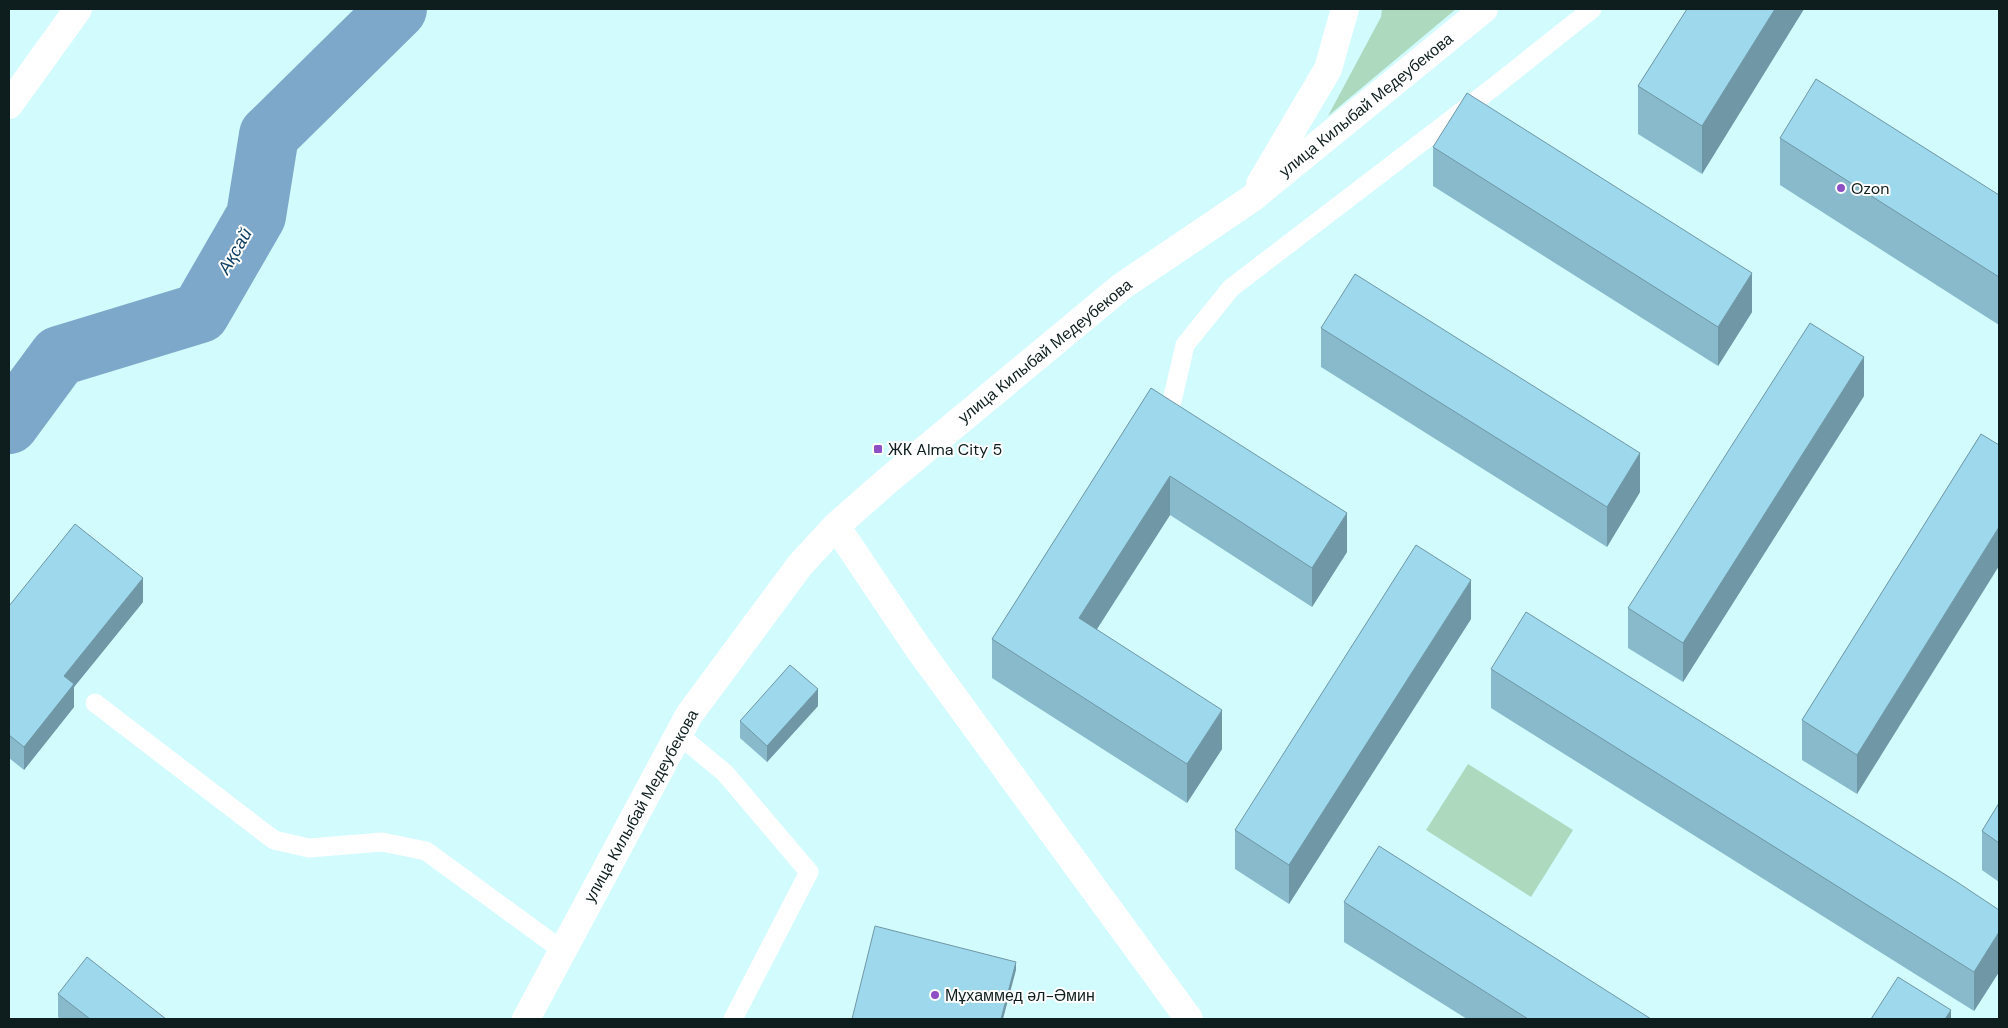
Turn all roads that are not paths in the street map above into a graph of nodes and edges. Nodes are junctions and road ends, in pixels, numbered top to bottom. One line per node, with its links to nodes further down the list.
1 (78, 9): 5 (main road)
2 (1345, 9): 6 (main road)
3 (1484, 9): 6 (main road, улица Килыбай Медеубекова)
4 (1592, 9): 7 (lane)
5 (9, 105)
6 (1251, 199): 8 (main road, улица Килыбай Медеубекова)
7 (1172, 401)
8 (836, 526): 10 (main road, улица Килыбай Медеубекова); 14 (main road)
9 (95, 703): 11 (lane)
10 (679, 735): 11 (main road, улица Килыбай Медеубекова); 13 (lane)
11 (563, 951): 12 (main road, улица Килыбай Медеубекова)
12 (526, 1019)
13 (734, 1019)
14 (1189, 1019)

